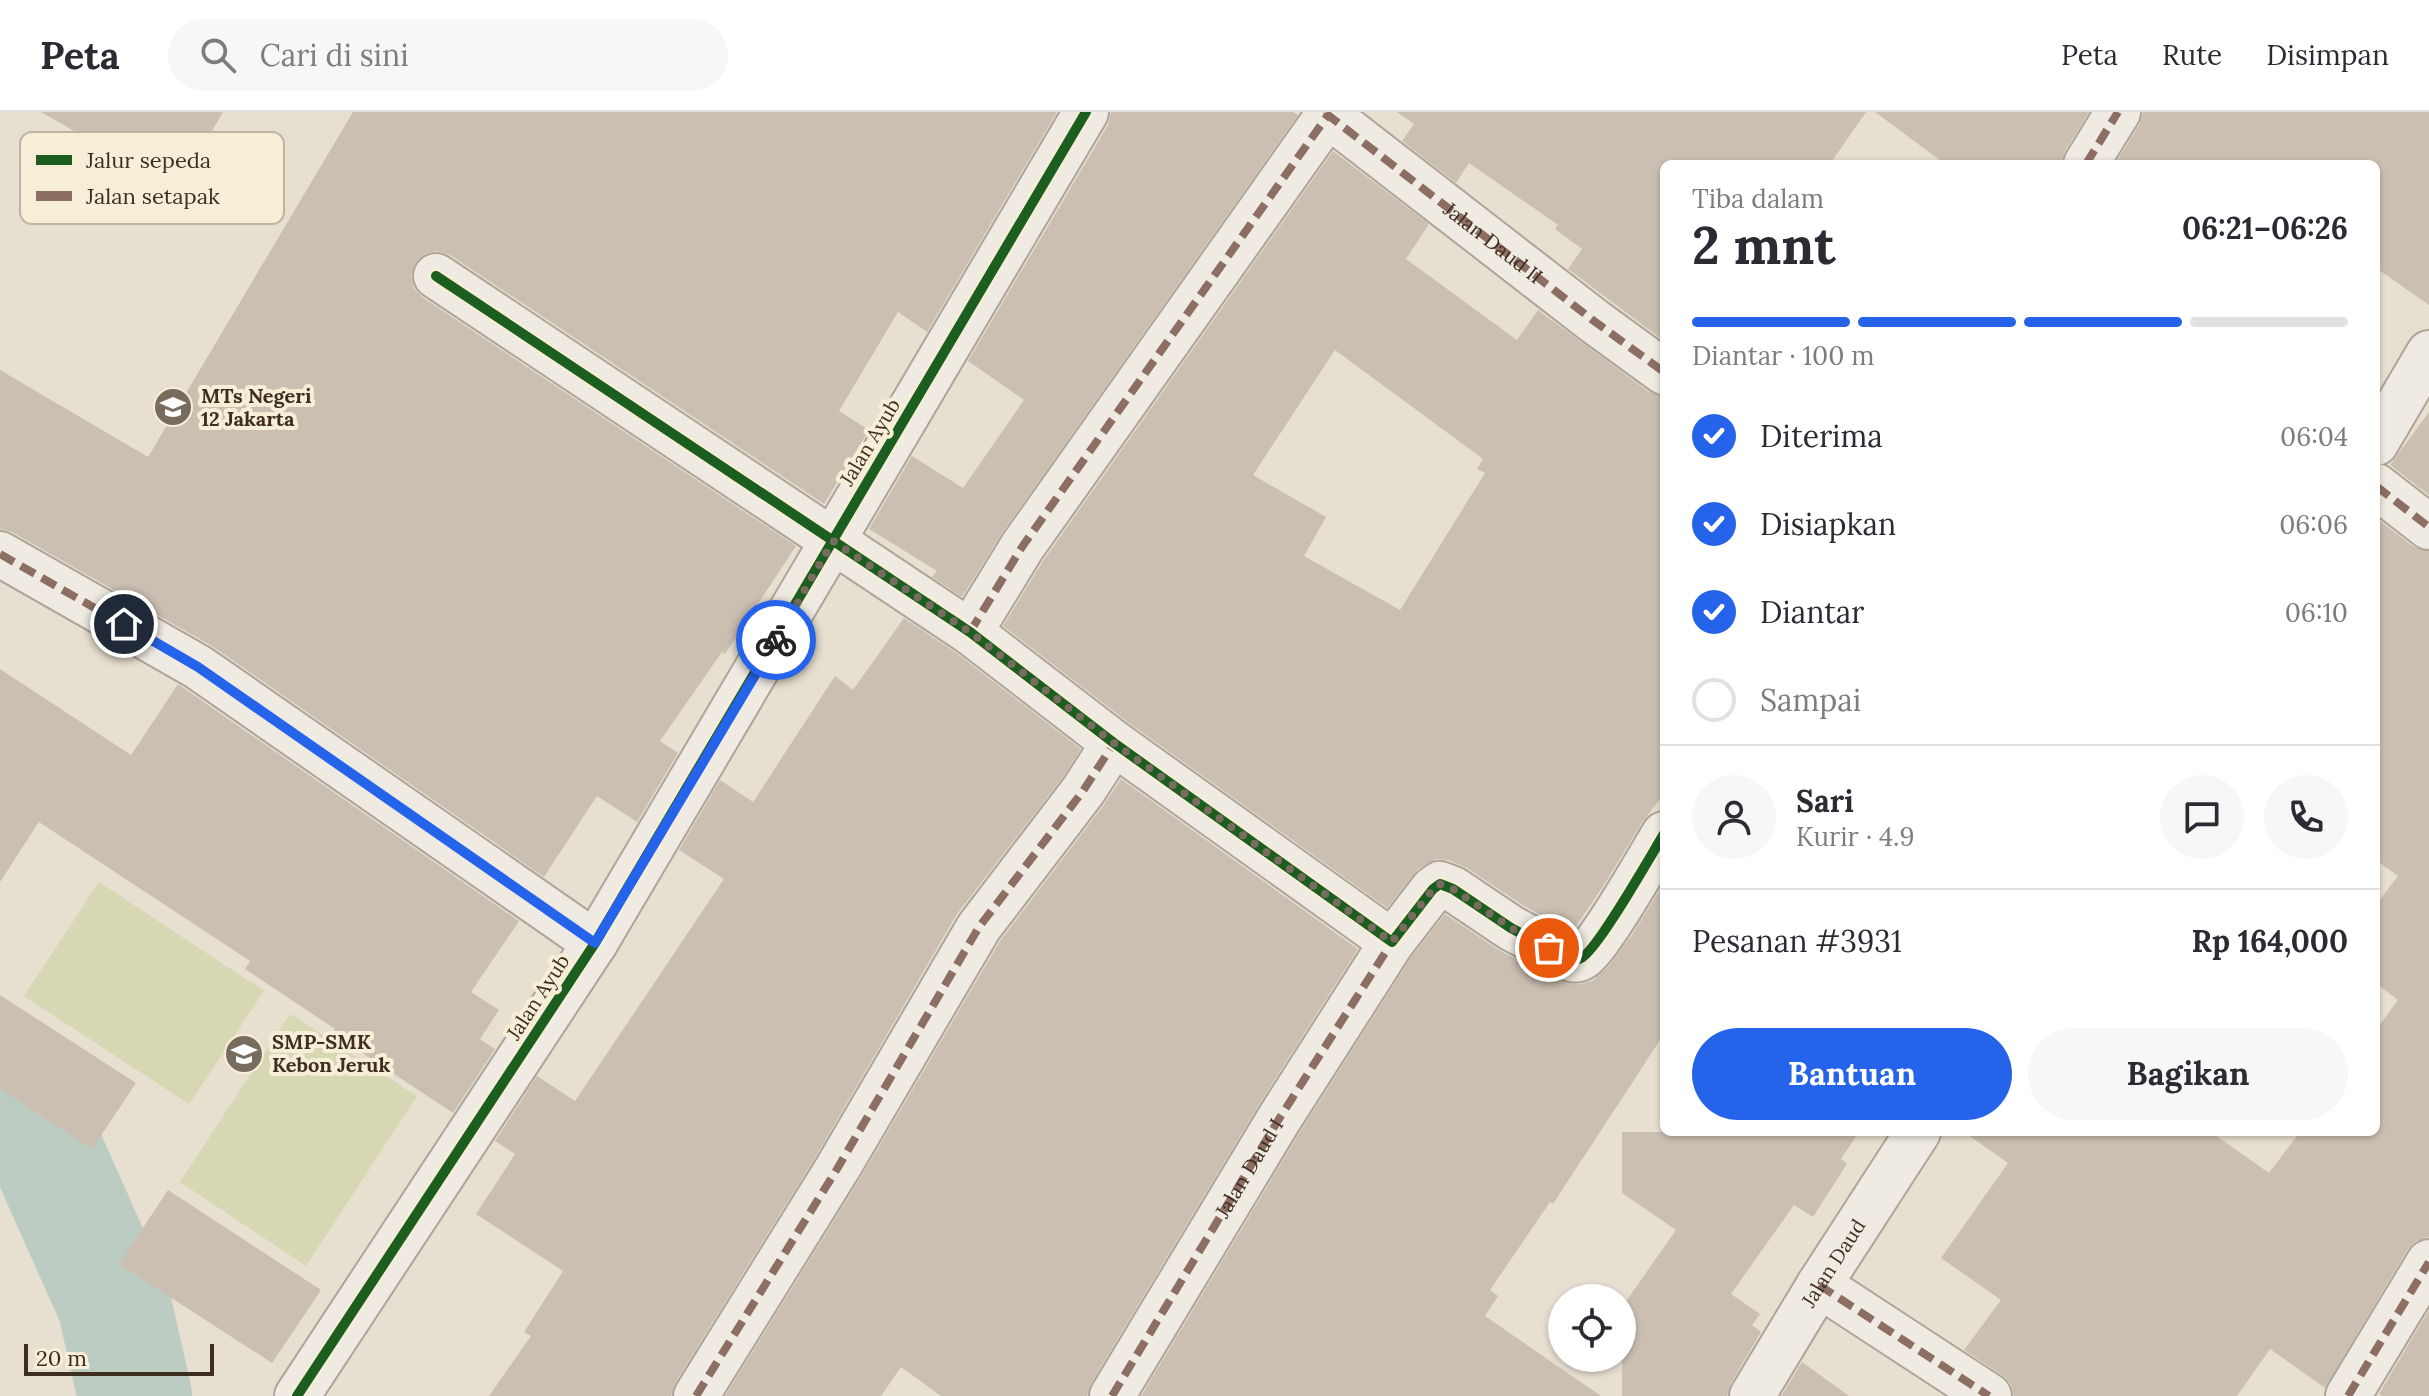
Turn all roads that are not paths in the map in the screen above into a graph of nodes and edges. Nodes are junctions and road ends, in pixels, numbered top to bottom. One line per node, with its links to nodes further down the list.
1 (1086, 112): 11 (street, Jalan Ayub)
2 (2118, 112): 4 (street)
3 (1327, 114): 7 (street, Jalan Daud II); 13 (street)
4 (2088, 160)
5 (436, 276): 11 (street)
6 (2429, 353): 8 (street)
7 (1660, 369)
8 (2380, 436)
9 (2380, 489): 10 (street)
10 (2429, 527)
11 (833, 541): 13 (street); 17 (street, Jalan Ayub)
12 (0, 554): 17 (street)
13 (970, 632): 14 (street)
14 (1114, 743): 16 (street); 22 (street)
15 (1660, 840): 16 (street, Jalan Daud I)
16 (1392, 942): 23 (street, Jalan Daud I)
17 (595, 943): 21 (street, Jalan Ayub)
18 (1915, 1136): 20 (street, Jalan Daud)
19 (2429, 1262): 26 (street)
20 (1819, 1285): 24 (street, Jalan Daud); 25 (street)
21 (297, 1396)
22 (696, 1396)
23 (1112, 1396)
24 (1752, 1396)
25 (1989, 1396)
26 (2348, 1396)

